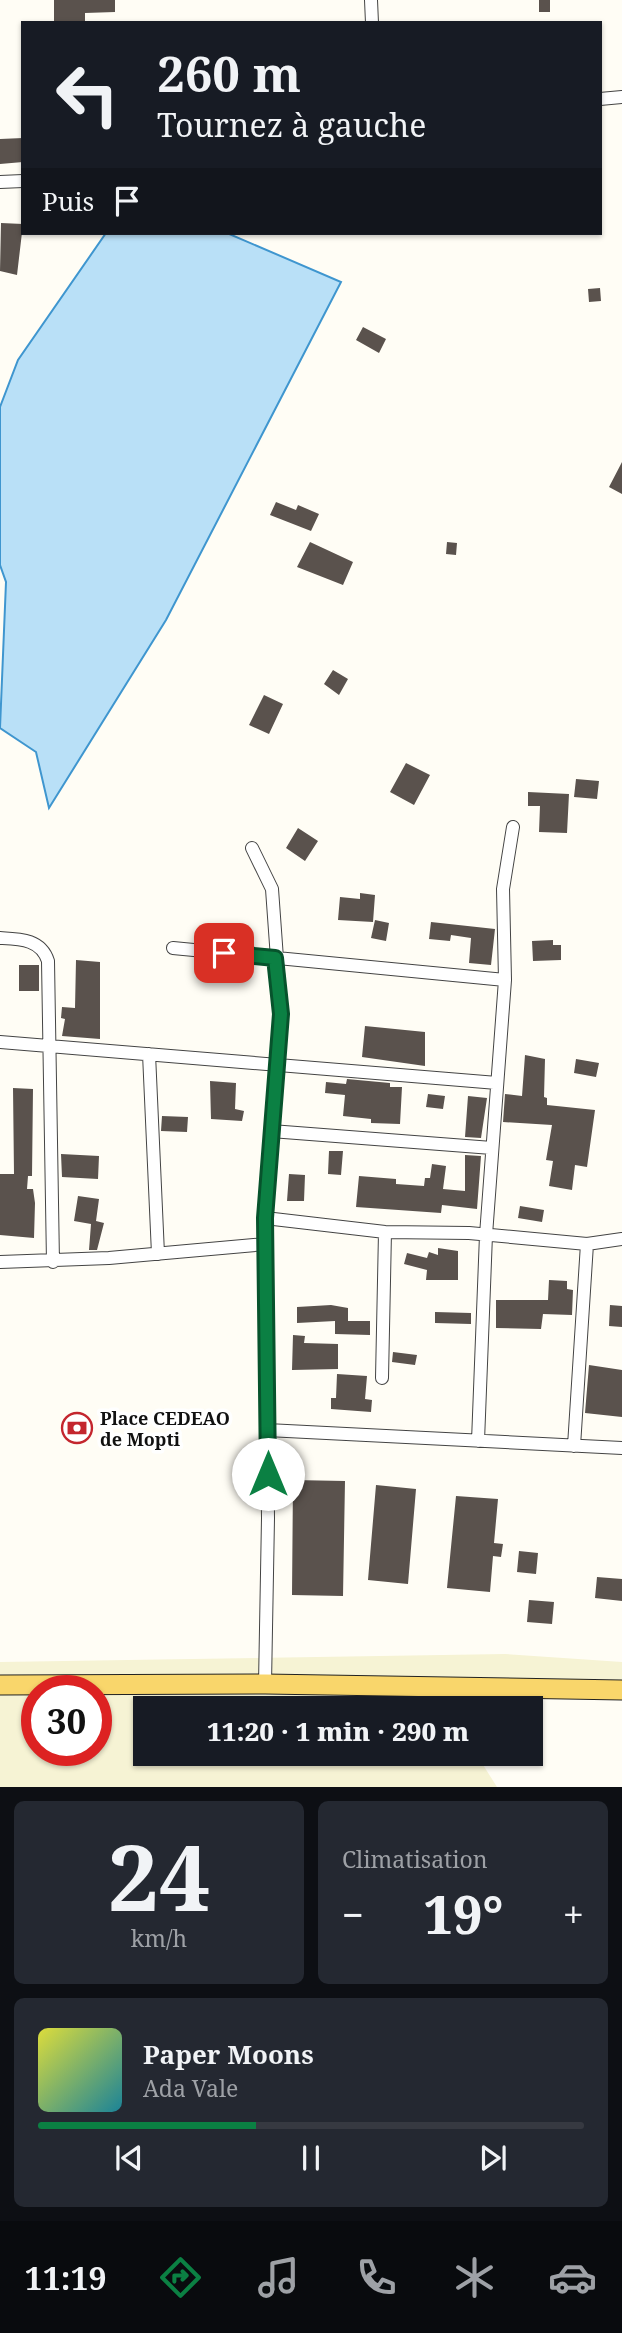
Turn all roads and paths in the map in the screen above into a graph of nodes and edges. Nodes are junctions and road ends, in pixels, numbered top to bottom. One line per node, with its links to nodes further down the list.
1 (371, 0): 2 (street)
2 (373, 21)
3 (622, 97): 4 (street)
4 (602, 99)
5 (21, 181): 6 (street)
6 (0, 182)
7 (513, 827): 12 (street)
8 (252, 848): 11 (street)
9 (0, 938): 14 (street)
10 (173, 948): 11 (street)
11 (275, 958): 12 (street); 16 (street)
12 (505, 980): 17 (street)
13 (0, 1042): 14 (street)
14 (49, 1046): 15 (street); 28 (street)
15 (149, 1054): 16 (street); 26 (street)
16 (276, 1065): 17 (street); 18 (street)
17 (497, 1083): 19 (street)
18 (271, 1131): 19 (street); 20 (street)
19 (492, 1148): 22 (street)
20 (265, 1218): 21 (street); 24 (street)
21 (385, 1232): 22 (street); 29 (street)
22 (486, 1235): 25 (street); 31 (street)
23 (622, 1239): 25 (street)
24 (266, 1244): 26 (street); 30 (street)
25 (587, 1244): 32 (street)
26 (158, 1254): 28 (street)
27 (0, 1262): 28 (street)
28 (53, 1262)
29 (382, 1378)
30 (267, 1430): 31 (street); 34 (street)
31 (478, 1441): 32 (street)
32 (574, 1446): 33 (street)
33 (622, 1448)
34 (265, 1684): 35 (main road); 36 (main road)
35 (0, 1685)
36 (622, 1690)

